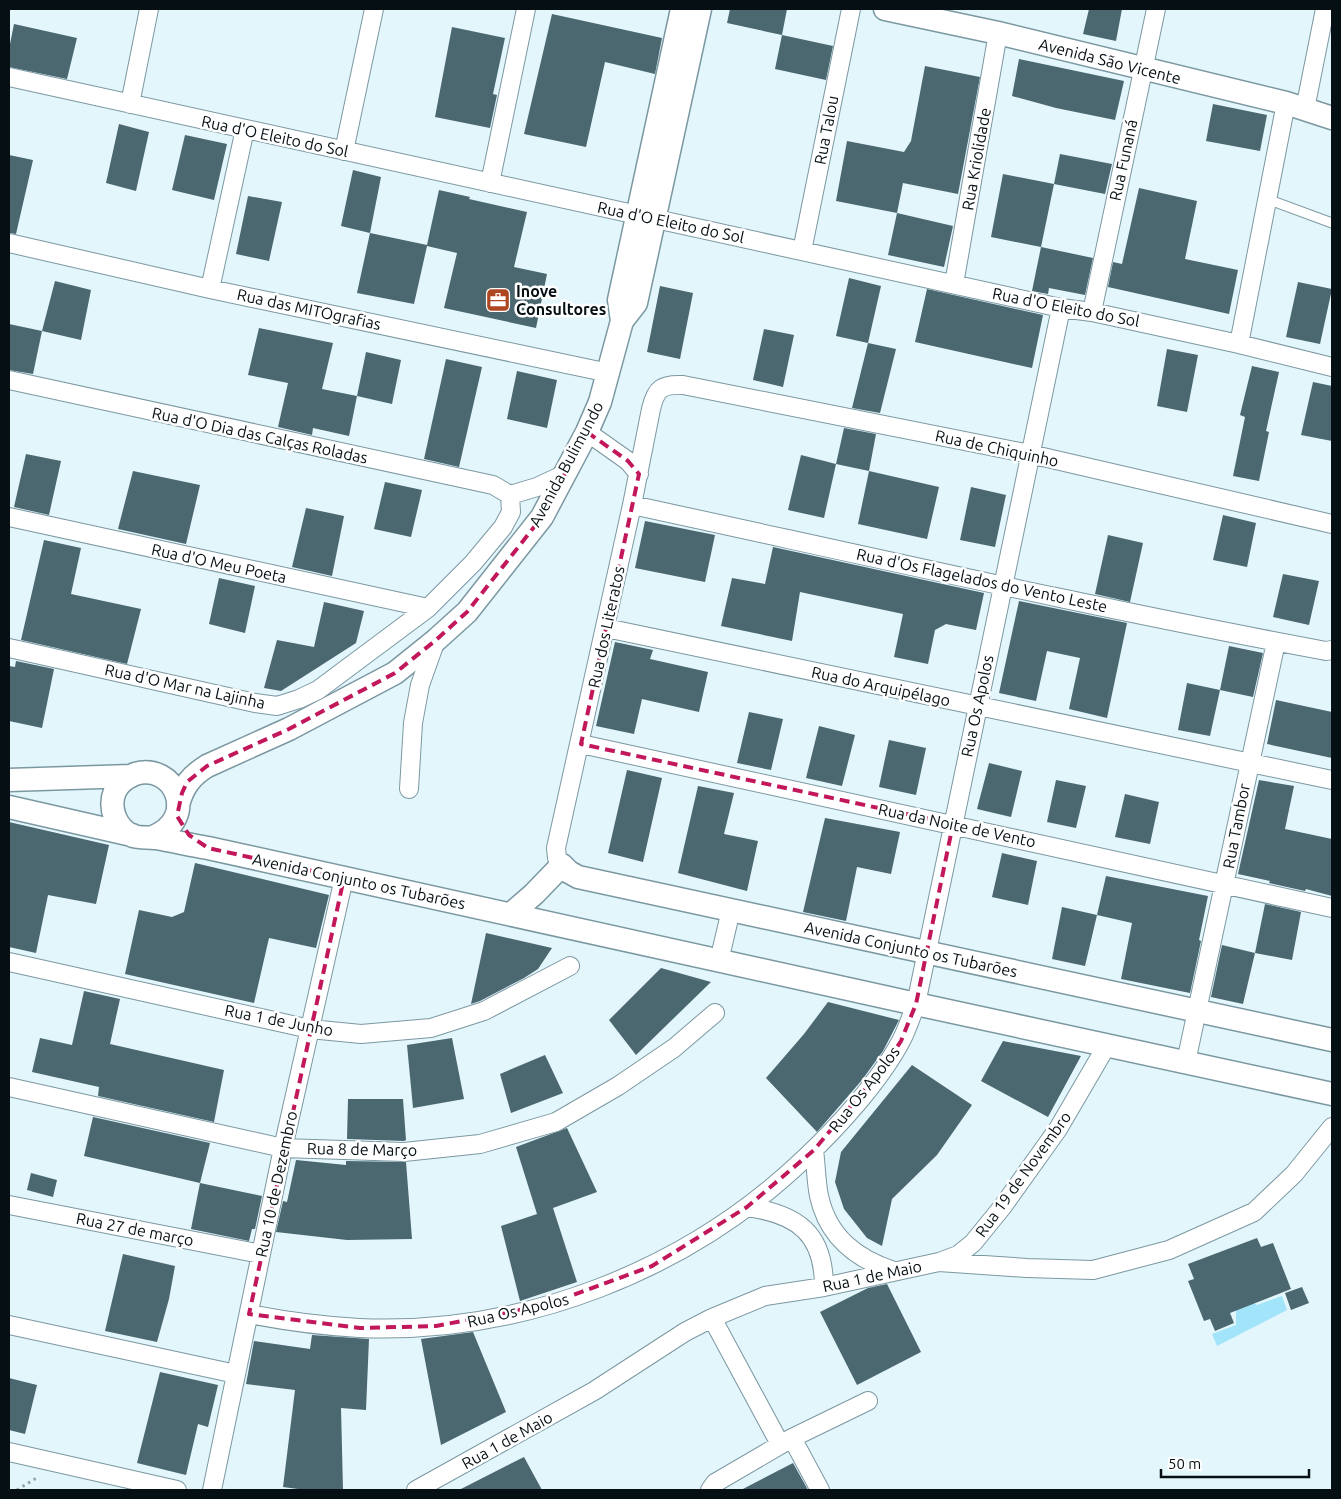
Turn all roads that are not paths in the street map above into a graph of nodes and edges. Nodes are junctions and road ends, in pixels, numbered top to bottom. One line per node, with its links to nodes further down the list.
1 (149, 9): 13 (street)
2 (374, 9): 17 (street)
3 (526, 9): 18 (street)
4 (682, 9): 20 (street, Avenida Bulimundo)
5 (700, 9): 20 (street, Avenida Bulimundo)
6 (851, 9): 23 (street, Rua Talou)
7 (885, 9): 10 (street, Avenida São Vicente)
8 (1156, 9): 11 (street, Rua Funaná)
9 (1326, 9): 14 (street)
10 (998, 33): 11 (street, Avenida São Vicente); 24 (street, Rua Kriolidade)
11 (1142, 69): 14 (street, Avenida São Vicente); 27 (street, Rua Funaná)
12 (9, 78): 13 (street, Rua d'O Eleito do Sol)
13 (130, 104): 16 (street, Rua d'O Eleito do Sol)
14 (1295, 106): 15 (street, Avenida São Vicente); 19 (street)
15 (1332, 118)
16 (246, 129): 17 (street, Rua d'O Eleito do Sol); 25 (street)
17 (344, 151): 18 (street, Rua d'O Eleito do Sol)
18 (490, 183): 20 (street, Rua d'O Eleito do Sol)
19 (1267, 199): 21 (lane); 28 (street)
20 (646, 217): 23 (street, Rua d'O Eleito do Sol); 30 (street, Avenida Bulimundo)
21 (1332, 224)
22 (9, 244): 25 (street, Rua das MITOgrafias)
23 (802, 251): 24 (street, Rua d'O Eleito do Sol)
24 (954, 284): 26 (street, Rua d'O Eleito do Sol)
25 (210, 288): 30 (street, Rua das MITOgrafias)
26 (1061, 308): 27 (street, Rua d'O Eleito do Sol); 34 (street, Rua Os Apolos)
27 (1092, 312): 28 (street, Rua d'O Eleito do Sol)
28 (1239, 344): 29 (street, Rua d'O Eleito do Sol)
29 (1332, 367)
30 (609, 373): 33 (street, Avenida Bulimundo)
31 (9, 380): 37 (street, Rua d'O Dia das Calças Roladas)
32 (660, 389): 34 (street, Rua de Chiquinho); 36 (street, Rua dos Literatos)
33 (587, 432): 35 (street, Avenida Bulimundo); 36 (street)
34 (1030, 454): 40 (street, Rua de Chiquinho); 41 (street, Rua Os Apolos)
35 (565, 474): 37 (street); 44 (street, Avenida Bulimundo)
36 (639, 474): 38 (street, Rua dos Literatos)
37 (510, 495): 42 (street, Rua d'O Mar na Lajinha)
38 (632, 505): 41 (street, Rua d'Os Flagelados do Vento Leste); 43 (street, Rua dos Literatos)
39 (9, 517): 42 (street, Rua d'O Meu Poeta)
40 (1332, 524)
41 (1002, 586): 45 (street, Rua d'Os Flagelados do Vento Leste); 48 (street, Rua Os Apolos)
42 (428, 608): 46 (street, Rua d'O Mar na Lajinha)
43 (606, 628): 48 (street, Rua do Arquipélago); 49 (street, Rua dos Literatos)
44 (436, 640): 51 (street, Avenida Bulimundo); 55 (street)
45 (1276, 642): 47 (street, Rua d'Os Flagelados do Vento Leste); 50 (street, Rua Tambor)
46 (9, 648)
47 (1332, 650)
48 (977, 706): 50 (street, Rua do Arquipélago); 58 (street, Rua Os Apolos)
49 (580, 744): 58 (street, Rua da Noite de Vento); 61 (street, Rua dos Literatos)
50 (1249, 763): 54 (street, Rua do Arquipélago); 63 (street, Rua Tambor)
51 (207, 766): 52 (street); 57 (street)
52 (141, 774): 53 (street); 57 (street); 59 (street)
53 (9, 780)
54 (1332, 780)
55 (409, 789)
56 (9, 807): 59 (street, Avenida Conjunto os Tubarões)
57 (178, 810): 59 (street); 60 (street)
58 (953, 824): 63 (street, Rua da Noite de Vento); 67 (street, Rua Os Apolos)
59 (142, 836): 60 (street, Avenida Conjunto os Tubarões)
60 (208, 848): 62 (street, Avenida Conjunto os Tubarões)
61 (562, 865): 65 (street, Avenida Conjunto os Tubarões); 66 (street)
62 (344, 878): 66 (street, Avenida Conjunto os Tubarões); 74 (street, Rua 10 de Dezembro)
63 (1224, 886): 64 (street, Rua da Noite de Vento); 72 (street, Rua Tambor)
64 (1332, 908)
65 (731, 910): 67 (street, Avenida Conjunto os Tubarões); 68 (street)
66 (511, 914): 68 (street, Avenida Conjunto os Tubarões)
67 (927, 952): 71 (street, Rua Os Apolos); 72 (street, Avenida Conjunto os Tubarões)
68 (719, 961): 71 (street, Avenida Conjunto os Tubarões)
69 (9, 962): 74 (street, Rua 1 de Junho)
70 (570, 966): 74 (street, Rua 1 de Junho)
71 (916, 1004): 76 (street, Avenida Conjunto os Tubarões); 82 (street, Rua Os Apolos)
72 (1196, 1011): 75 (street, Avenida Conjunto os Tubarões); 77 (street, Rua Tambor)
73 (715, 1013): 81 (street, Rua 8 de Março)
74 (310, 1029): 81 (street, Rua 10 de Dezembro)
75 (1332, 1040)
76 (1107, 1044): 77 (street, Avenida Conjunto os Tubarões); 86 (street, Rua 19 de Novembro)
77 (1186, 1062): 79 (street, Avenida Conjunto os Tubarões)
78 (9, 1087): 81 (street, Rua 8 de Março)
79 (1332, 1094)
80 (1332, 1127): 86 (street, Rua 1 de Maio)
81 (283, 1148): 85 (street, Rua 10 de Dezembro)
82 (814, 1150): 84 (street, Rua Os Apolos); 87 (street)
83 (9, 1205): 85 (street, Rua 27 de março)
84 (747, 1207): 88 (street); 89 (street, Rua Os Apolos)
85 (261, 1254): 89 (street, Rua 10 de Dezembro)
86 (939, 1262): 87 (street, Rua 1 de Maio)
87 (896, 1271): 88 (street, Rua 1 de Maio)
88 (824, 1288): 90 (street, Rua 1 de Maio)
89 (249, 1314): 92 (street, Rua 10 de Dezembro)
90 (712, 1318): 94 (street); 98 (street, Rua 1 de Maio)
91 (9, 1325): 92 (street)
92 (236, 1374): 97 (street, Rua 10 de Dezembro)
93 (868, 1401): 94 (street)
94 (786, 1441): 99 (street); 100 (street)
95 (9, 1452): 96 (street)
96 (177, 1490)
97 (212, 1490)
98 (416, 1490)
99 (710, 1490)
100 (820, 1490)

